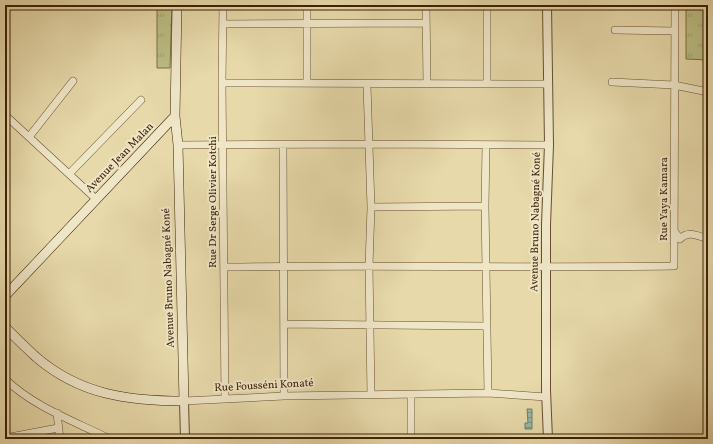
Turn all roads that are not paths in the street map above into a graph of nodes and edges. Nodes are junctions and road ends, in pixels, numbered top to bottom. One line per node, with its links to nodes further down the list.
1 (177, 5): 25 (main road)
2 (223, 5): 9 (street, Rue Dr Serge Olivier Kotchi)
3 (307, 5): 10 (street)
4 (426, 5): 8 (street)
5 (487, 5): 19 (street)
6 (547, 5): 20 (street, Avenue Bruno Nabagné Koné)
7 (675, 5): 12 (street, Rue Yaya Kamara)
8 (426, 23): 10 (street); 18 (street)
9 (223, 24): 10 (street); 15 (street, Rue Dr Serge Olivier Kotchi)
10 (306, 24): 16 (street)
11 (615, 30): 12 (street)
12 (675, 31): 21 (street, Rue Yaya Kamara)
13 (73, 81): 26 (street)
14 (612, 82): 21 (street)
15 (222, 83): 16 (street); 32 (street, Rue Dr Serge Olivier Kotchi)
16 (307, 83): 17 (street)
17 (367, 84): 18 (street); 27 (street)
18 (427, 84): 19 (street)
19 (487, 84): 20 (street)
20 (547, 84): 31 (street, Avenue Bruno Nabagné Koné)
21 (674, 85): 22 (street); 37 (street, Rue Yaya Kamara)
22 (708, 92)
23 (141, 100): 33 (street)
24 (5, 115): 26 (street)
25 (175, 116): 28 (main road, Avenue Bruno Nabagné Koné); 34 (main road, Avenue Jean Malan)
26 (29, 137): 33 (street)
27 (368, 144): 29 (street); 30 (street); 36 (street)
28 (178, 145): 32 (street); 58 (main road, Avenue Bruno Nabagné Koné)
29 (283, 145): 32 (street); 39 (street)
30 (486, 145): 31 (street); 35 (street)
31 (548, 145): 43 (street, Avenue Bruno Nabagné Koné)
32 (224, 146): 42 (street, Rue Dr Serge Olivier Kotchi)
33 (69, 174): 34 (street)
34 (96, 199): 44 (main road, Avenue Jean Malan)
35 (485, 206): 36 (street); 41 (street)
36 (370, 207): 40 (street)
37 (675, 232): 38 (street); 43 (street, Rue Yaya Kamara)
38 (708, 240)
39 (284, 266): 40 (street); 42 (street); 45 (street)
40 (369, 266): 41 (street); 46 (street)
41 (486, 266): 43 (street); 47 (street)
42 (224, 267): 57 (street, Rue Dr Serge Olivier Kotchi)
43 (547, 267): 56 (street, Avenue Bruno Nabagné Koné)
44 (5, 296)
45 (284, 324): 46 (street); 55 (street)
46 (370, 325): 47 (street); 53 (street)
47 (486, 326): 52 (street)
48 (5, 327): 58 (main road, Rue Fousséni Konaté)
49 (5, 379): 50 (street)
50 (14, 388): 51 (street); 59 (street)
51 (5, 389)
52 (488, 393): 54 (street, Rue Fousséni Konaté); 56 (street, Rue Fousséni Konaté)
53 (371, 395): 54 (street, Rue Fousséni Konaté); 55 (street, Rue Fousséni Konaté)
54 (411, 395): 66 (street)
55 (284, 396): 57 (street, Rue Fousséni Konaté)
56 (546, 397): 67 (street, Avenue Bruno Nabagné Koné)
57 (225, 399): 58 (street, Rue Fousséni Konaté)
58 (184, 401): 65 (street, Avenue Bruno Nabagné Koné)
59 (57, 413): 60 (street); 64 (street)
60 (58, 428): 62 (street); 63 (street)
61 (5, 438): 62 (street)
62 (16, 438)
63 (60, 439)
64 (110, 439)
65 (185, 439)
66 (411, 439)
67 (548, 439)

